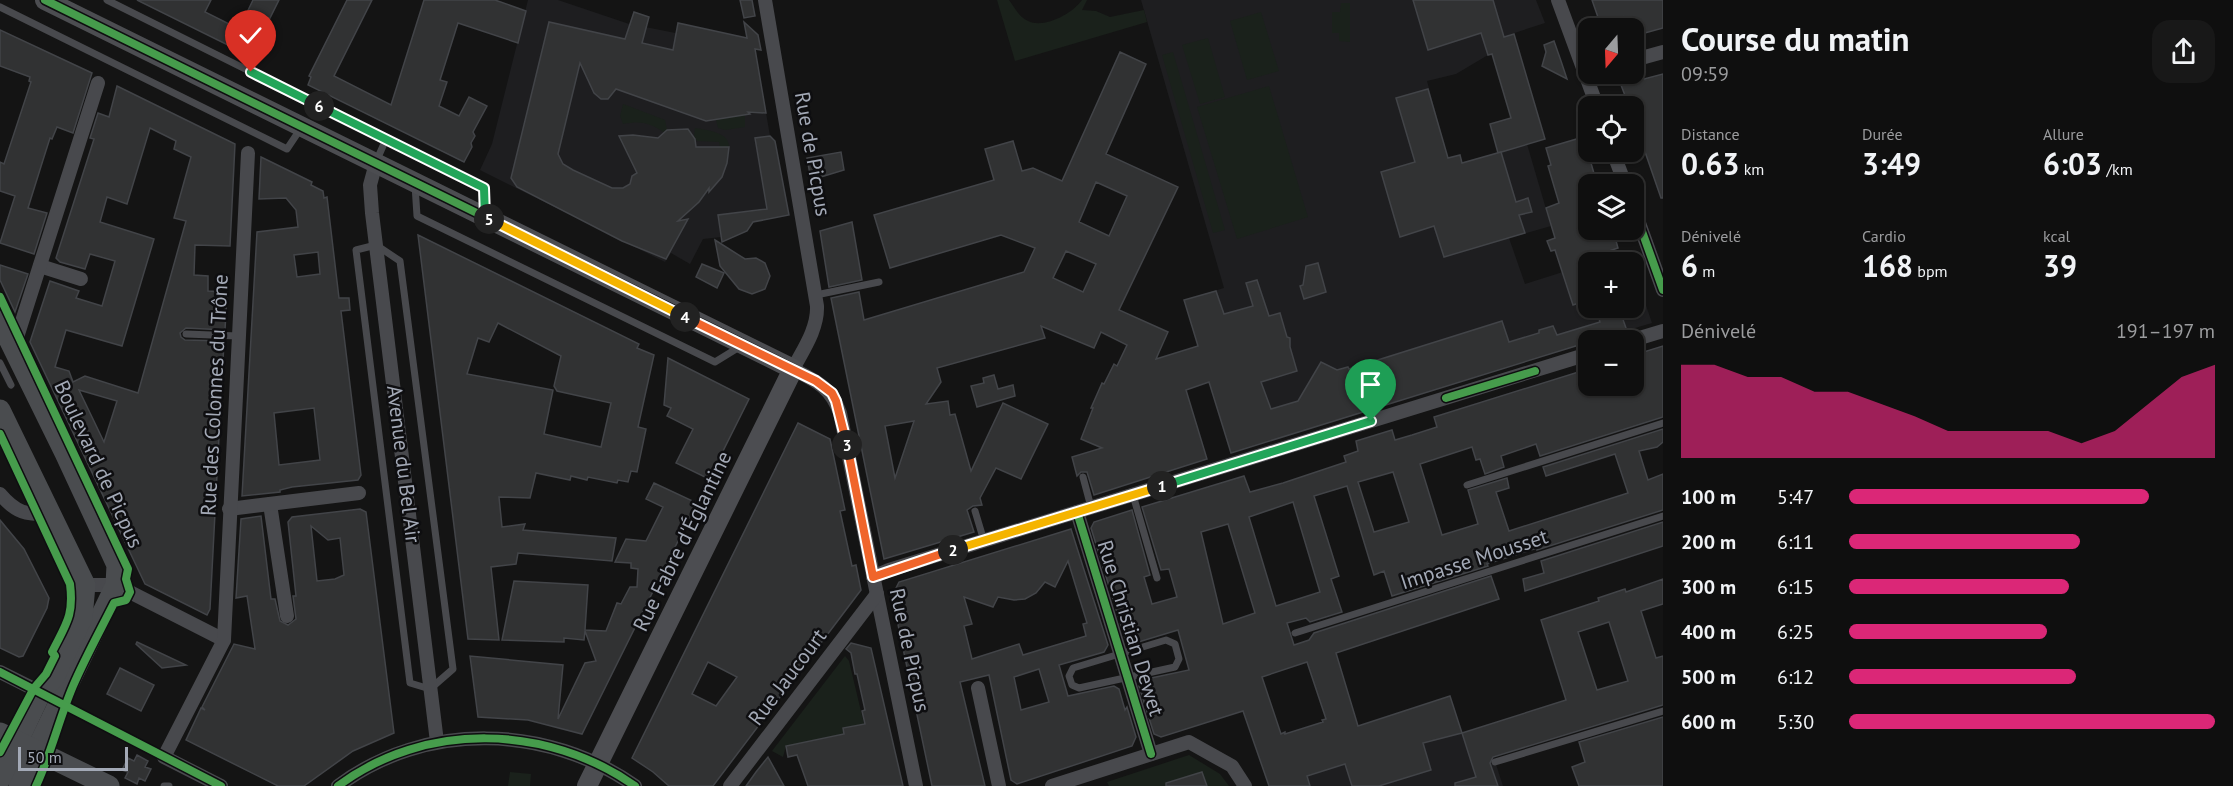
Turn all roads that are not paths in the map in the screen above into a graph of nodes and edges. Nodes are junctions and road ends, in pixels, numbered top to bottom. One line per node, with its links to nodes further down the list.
1 (45, 0): 10 (street)
2 (107, 0): 11 (lane)
3 (765, 0): 22 (street, Rue de Picpus)
4 (1558, 0): 6 (street)
5 (0, 7): 10 (lane)
6 (1578, 50)
7 (1663, 52): 8 (street)
8 (1644, 57)
9 (98, 83): 18 (street)
10 (302, 127): 13 (street)
11 (386, 139): 13 (lane); 15 (lane)
12 (248, 153): 26 (street, Rue des Colonnes du Trône)
13 (376, 163): 14 (street); 17 (street, Avenue du Bel Air)
14 (414, 182): 15 (street); 29 (lane)
15 (485, 217): 29 (street)
16 (1644, 237): 21 (street)
17 (376, 245): 60 (street, Avenue du Bel Air); 60 (lane, Avenue du Bel Air); 60 (lane, Avenue du Bel Air)
18 (40, 266): 19 (street); 28 (street)
19 (81, 279)
20 (879, 282): 22 (lane)
21 (1663, 290)
22 (816, 295): 23 (street, Rue de Picpus)
23 (818, 316): 31 (street, Rue Fabre d'Églantine)
24 (1663, 331): 27 (street)
25 (186, 334): 26 (lane)
26 (238, 336): 42 (street, Rue des Colonnes du Trône)
27 (1644, 337)
28 (4, 341): 32 (lane); 51 (main road, Boulevard de Picpus)
29 (743, 345): 31 (street)
30 (1578, 357): 39 (street)
31 (793, 369): 48 (street, Rue de Picpus); 66 (street, Rue Fabre d'Églantine)
32 (11, 385)
33 (0, 410): 45 (main road)
34 (1663, 423): 36 (lane)
35 (1083, 477): 41 (lane)
36 (1467, 485)
37 (359, 493): 40 (street)
38 (0, 494): 45 (street)
39 (1133, 495): 41 (street); 49 (lane)
40 (270, 504): 42 (street); 53 (street)
41 (1091, 507): 44 (street)
42 (229, 510): 55 (street, Rue des Colonnes du Trône)
43 (975, 511): 47 (lane)
44 (1077, 512): 47 (street); 56 (street, Rue Christian Dewet)
45 (51, 515): 50 (main road)
46 (1663, 516): 54 (lane, Impasse Mousset)
47 (984, 541): 48 (street)
48 (873, 577): 52 (street, Rue de Picpus)
49 (1157, 578)
50 (85, 585): 51 (street); 61 (main road)
51 (116, 585): 55 (street); 61 (main road)
52 (877, 594): 76 (street, Rue Jaucourt); 77 (street, Rue de Picpus)
53 (287, 616)
54 (1295, 633)
55 (224, 639): 72 (street)
56 (1120, 654): 58 (street, Rue Christian Dewet); 58 (lane); 58 (lane)
57 (0, 672): 61 (street)
58 (1128, 677): 64 (street, Rue Christian Dewet)
59 (978, 688): 78 (street)
60 (430, 689): 63 (street, Avenue du Bel Air)
61 (50, 697): 67 (main road)
62 (1663, 711): 65 (lane)
63 (437, 742): 66 (street); 73 (street)
64 (1151, 754): 68 (street); 80 (street)
65 (1495, 762)
66 (598, 763): 74 (street, Rue Fabre d'Églantine); 75 (street)
67 (17, 766): 69 (main road)
68 (1087, 780): 79 (street)
69 (109, 786)
70 (164, 786): 71 (lane)
71 (169, 786)
72 (221, 786)
73 (338, 786)
74 (587, 786)
75 (635, 786)
76 (730, 786)
77 (916, 786)
78 (999, 786)
79 (1052, 786)
80 (1245, 786)

